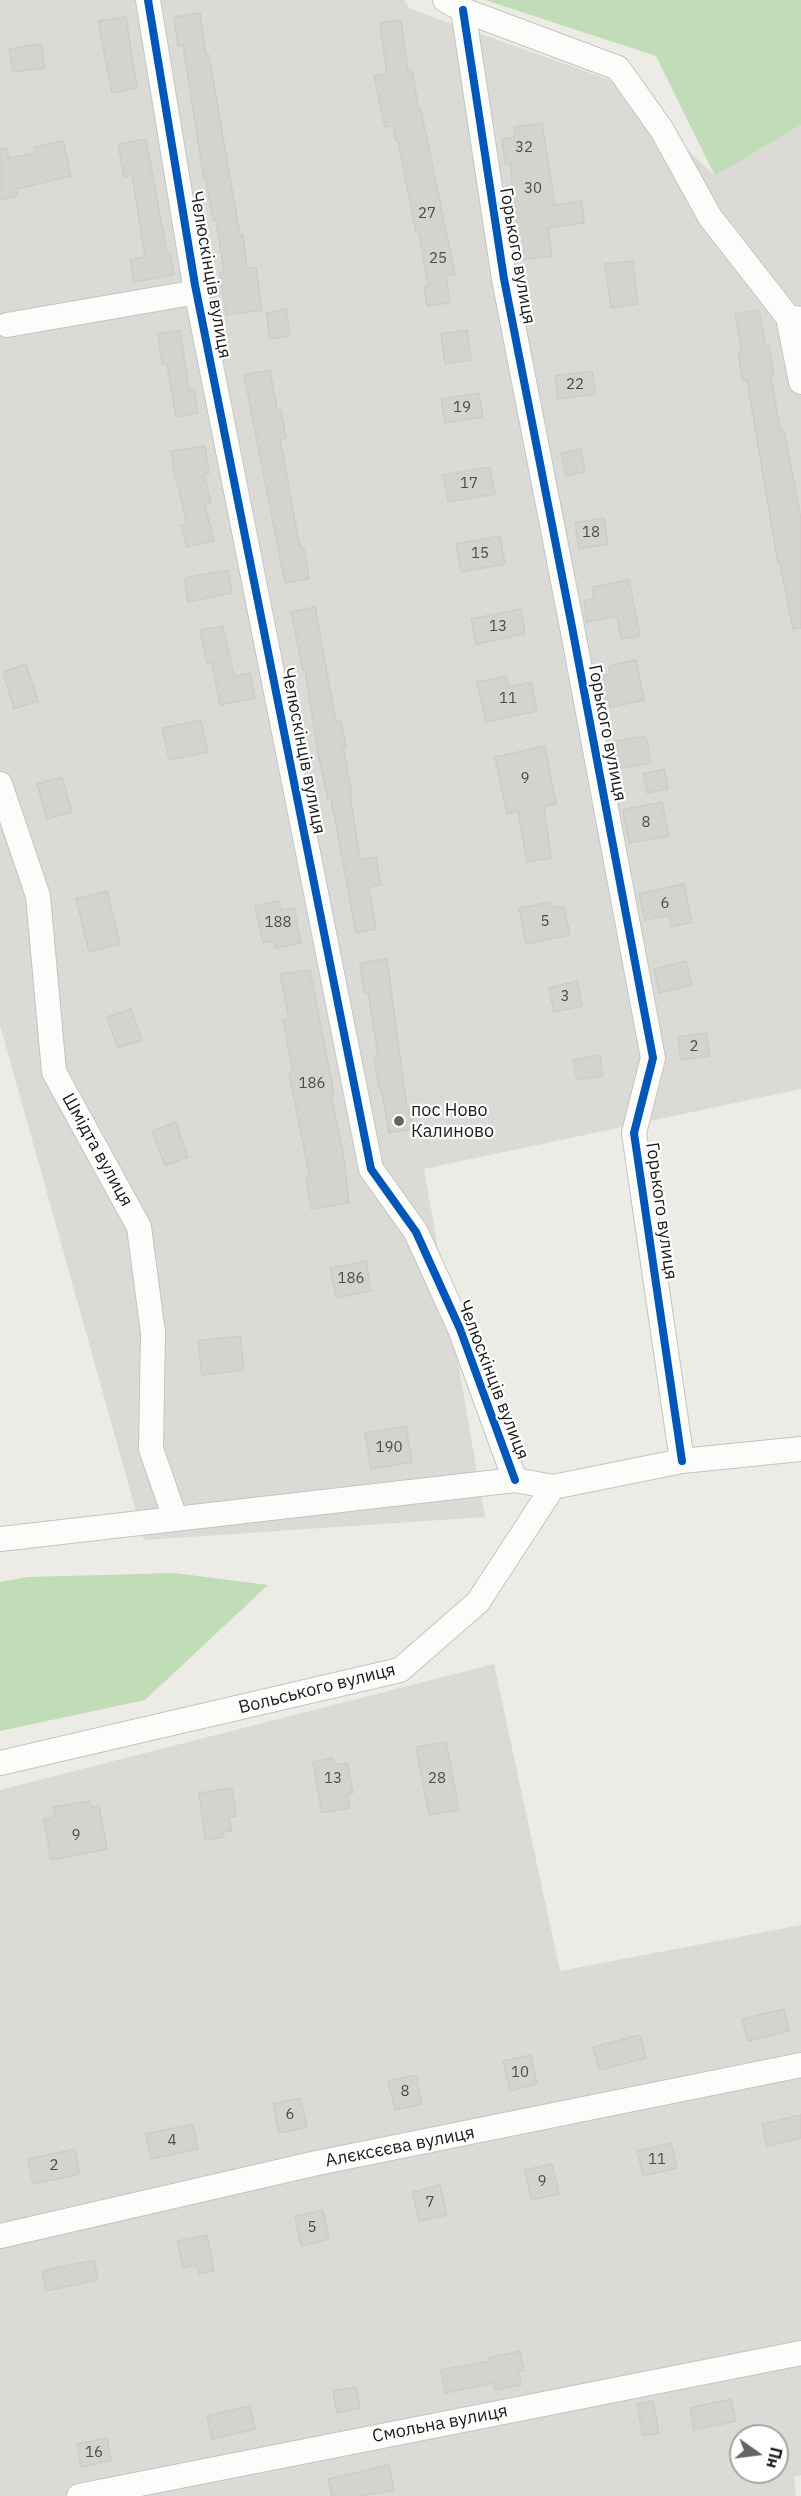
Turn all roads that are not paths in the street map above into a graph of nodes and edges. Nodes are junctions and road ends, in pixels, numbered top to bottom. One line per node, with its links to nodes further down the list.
1 (147, 0): 3 (street, Челюскінців вулиця)
2 (454, 5): 4 (street); 9 (street, Горького вулиця)
3 (197, 292): 5 (street); 10 (street, Челюскінців вулиця)
4 (794, 318): 6 (street)
5 (8, 325)
6 (801, 382)
7 (0, 784): 12 (street, Шмідта вулиця)
8 (801, 1449): 9 (street)
9 (682, 1461): 11 (street)
10 (515, 1480): 11 (street); 12 (street)
11 (553, 1487): 14 (street, Вольського вулиця)
12 (175, 1518): 13 (street)
13 (0, 1539)
14 (0, 1763)
15 (801, 2065): 16 (street, Алєксєєва вулиця)
16 (0, 2236)
17 (801, 2353): 18 (street, Смольна вулиця)
18 (79, 2496)

